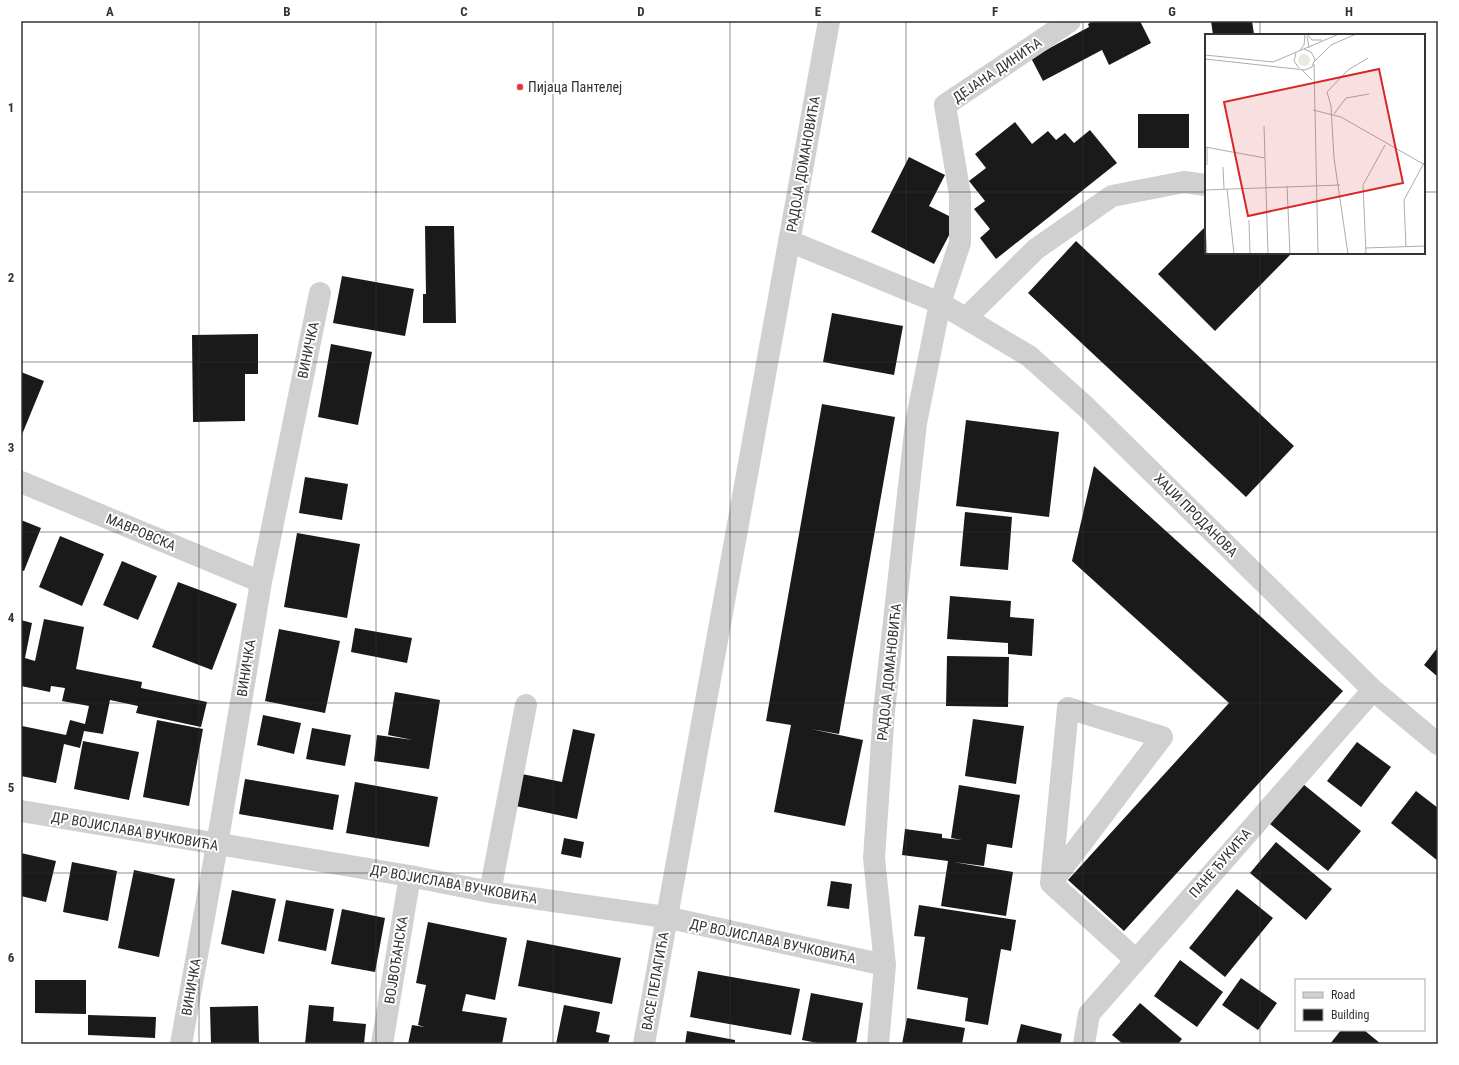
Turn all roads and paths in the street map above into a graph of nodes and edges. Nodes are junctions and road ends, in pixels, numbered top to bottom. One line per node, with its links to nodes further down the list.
1 (829, 21): 5 (street, РАДОЈА ДОМАНОВИЋА)
2 (1070, 21): 3 (street, ДЕЈАНА ДИНИЋА)
3 (945, 106): 7 (street, РАДОЈА ДОМАНОВИЋА)
4 (1205, 185): 8 (street)
5 (789, 241): 7 (street, РАДОЈА ДОМАНОВИЋА); 19 (street, ВАСЕ ПЕЛАГИЋА)
6 (320, 293): 10 (street, ВИНИЧКА)
7 (940, 303): 8 (street, ХАЏИ ПРОДАНОВА); 21 (street, РАДОЈА ДОМАНОВИЋА)
8 (966, 318): 11 (street, ХАЏИ ПРОДАНОВА)
9 (21, 482): 10 (street, МАВРОВСКА)
10 (261, 582): 15 (street, ВИНИЧКА)
11 (1372, 690): 13 (street, ХАЏИ ПРОДАНОВА); 20 (street, ПАНЕ ЂУКИЋА)
12 (526, 705): 18 (street)
13 (1438, 744)
14 (21, 811): 15 (street, ДР ВОЈИСЛАВА ВУЧКОВИЋА)
15 (217, 845): 16 (street, ДР ВОЈИСЛАВА ВУЧКОВИЋА); 22 (street, ВИНИЧКА)
16 (410, 876): 18 (street, ДР ВОЈИСЛАВА ВУЧКОВИЋА); 23 (street, ВОЈВОЂАНСКА)
17 (1051, 883): 17 (street); 20 (street)
18 (490, 892): 19 (street, ДР ВОЈИСЛАВА ВУЧКОВИЋА)
19 (665, 917): 21 (street, ДР ВОЈИСЛАВА ВУЧКОВИЋА); 24 (street, ВАСЕ ПЕЛАГИЋА)
20 (1136, 960): 26 (street, ПАНЕ ЂУКИЋА)
21 (885, 965): 25 (street, РАДОЈА ДОМАНОВИЋА)
22 (181, 1044)
23 (382, 1044)
24 (644, 1044)
25 (878, 1044)
26 (1084, 1044)

